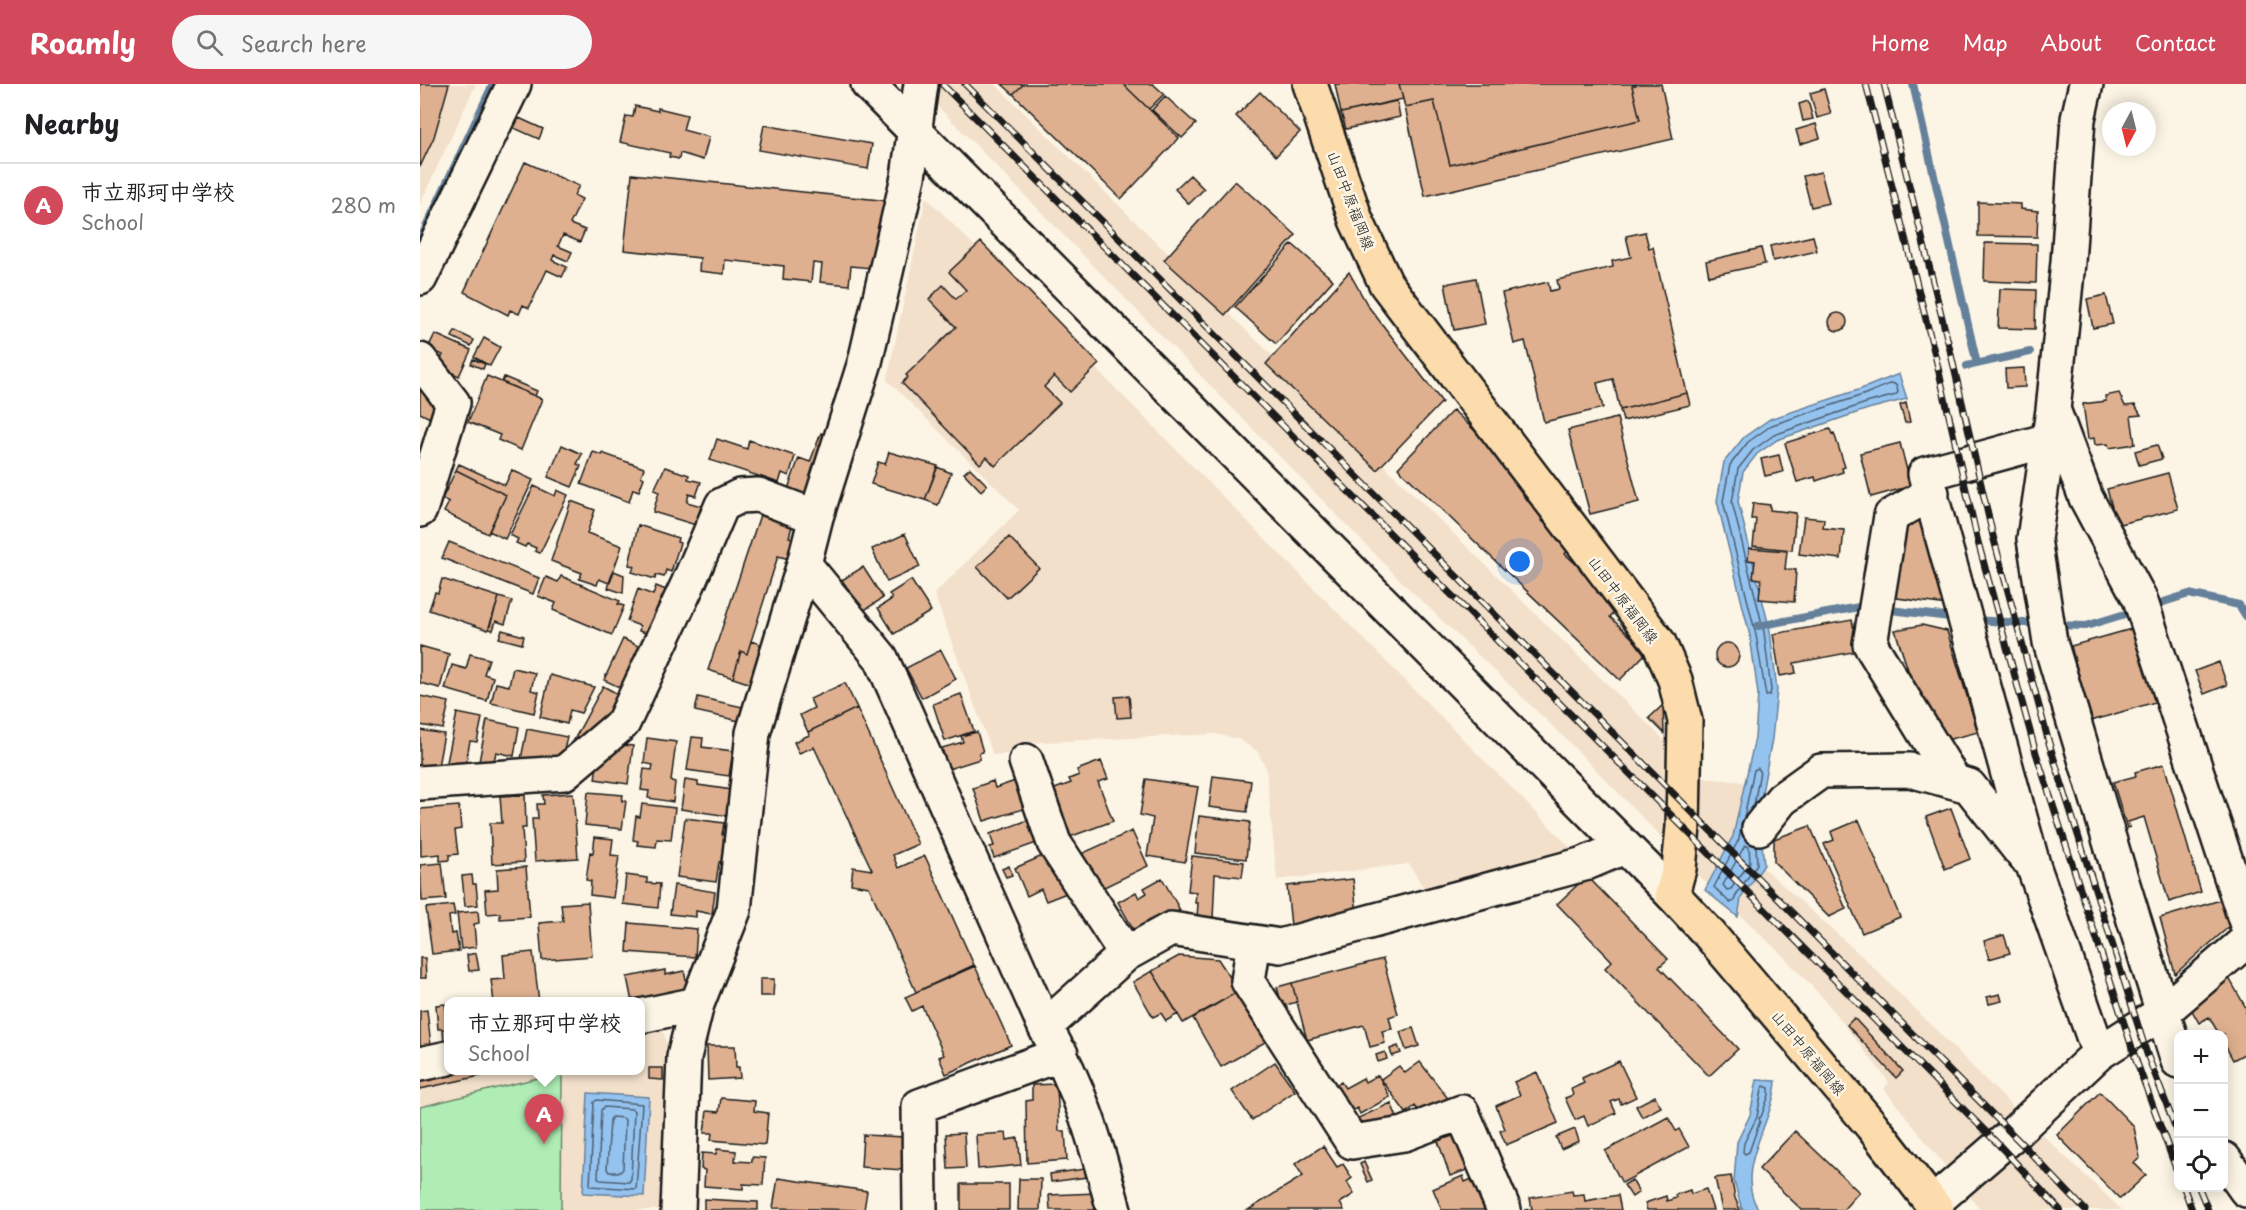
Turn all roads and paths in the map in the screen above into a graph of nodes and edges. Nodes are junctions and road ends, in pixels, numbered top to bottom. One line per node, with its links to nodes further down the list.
1 (514, 84): 7 (street)
2 (868, 84): 6 (street)
3 (921, 84): 6 (street)
4 (1310, 84): 20 (main road, 山田中原福岡線)
5 (2086, 84): 9 (street)
6 (915, 131): 12 (street); 18 (street)
7 (420, 278)
8 (420, 360): 11 (street)
9 (2051, 425): 10 (street); 21 (street); 26 (street)
10 (1932, 494): 15 (street); 19 (street)
11 (420, 510)
12 (816, 517): 13 (street); 16 (street)
13 (804, 564): 25 (street); 28 (street)
14 (1026, 761): 24 (street)
15 (1954, 781): 17 (street); 19 (street)
16 (420, 783)
17 (1759, 828)
18 (1624, 847): 20 (street); 23 (street)
19 (2034, 868): 30 (street)
20 (1672, 894): 35 (main road, 山田中原福岡線)
21 (2246, 922)
22 (2246, 941): 26 (street)
23 (1254, 942): 24 (street); 39 (street)
24 (1125, 954): 28 (street)
25 (697, 1004): 27 (street); 36 (street)
26 (2163, 1012): 29 (street); 30 (street)
27 (645, 1015)
28 (1053, 1040): 37 (street); 38 (street)
29 (2174, 1048)
30 (2099, 1053): 35 (street)
31 (444, 1059): 32 (street)
32 (420, 1064)
33 (2228, 1166): 34 (street)
34 (2246, 1191)
35 (1934, 1208)
36 (678, 1210)
37 (920, 1210)
38 (1114, 1210)
39 (1504, 1210)

